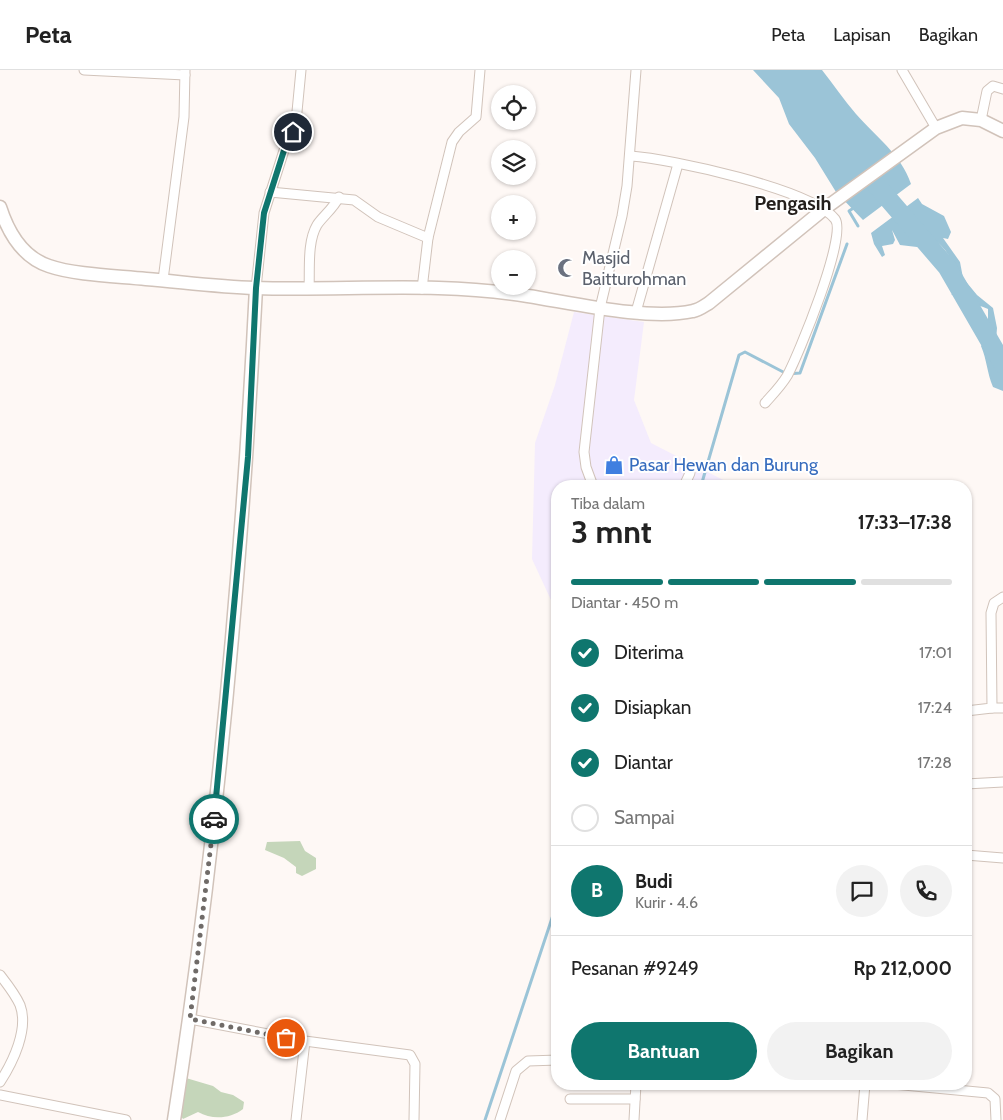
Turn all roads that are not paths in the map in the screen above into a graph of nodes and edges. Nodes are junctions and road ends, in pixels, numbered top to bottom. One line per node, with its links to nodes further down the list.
1 (84, 70): 6 (street)
2 (301, 70): 13 (street)
3 (480, 70): 17 (street)
4 (636, 70): 11 (street)
5 (902, 70): 9 (street)
6 (185, 73): 18 (street)
7 (1003, 89): 8 (street)
8 (981, 120): 9 (street); 10 (street)
9 (936, 128): 15 (street)
10 (1003, 132)
11 (631, 156): 12 (street); 22 (street)
12 (678, 164): 15 (street); 23 (street)
13 (270, 192): 14 (street); 19 (street)
14 (339, 197): 17 (street); 20 (street)
15 (828, 206): 23 (street); 24 (street)
16 (1, 214): 18 (street)
17 (428, 238): 21 (street)
18 (163, 280): 19 (street)
19 (256, 288): 20 (street); 37 (street)
20 (309, 288): 21 (street)
21 (422, 289): 22 (street)
22 (600, 308): 23 (street); 26 (street)
23 (636, 312)
24 (765, 403)
25 (690, 473): 27 (street)
26 (591, 480)
27 (687, 480)
28 (1003, 597): 29 (street)
29 (992, 708): 30 (street); 31 (street)
30 (1003, 708)
31 (972, 710)
32 (1003, 782): 33 (street)
33 (972, 784)
34 (972, 855): 35 (street)
35 (1003, 858)
36 (0, 975): 40 (street)
37 (190, 1019): 38 (street); 48 (street)
38 (305, 1041): 49 (street); 50 (street)
39 (551, 1060): 51 (street)
40 (0, 1082)
41 (636, 1090): 46 (street)
42 (864, 1090): 53 (street)
43 (956, 1090): 54 (street)
44 (0, 1095): 47 (street)
45 (570, 1099): 46 (street)
46 (635, 1099): 52 (street)
47 (126, 1120)
48 (174, 1120)
49 (296, 1120)
50 (414, 1120)
51 (500, 1120)
52 (634, 1120)
53 (862, 1120)
54 (996, 1120)

